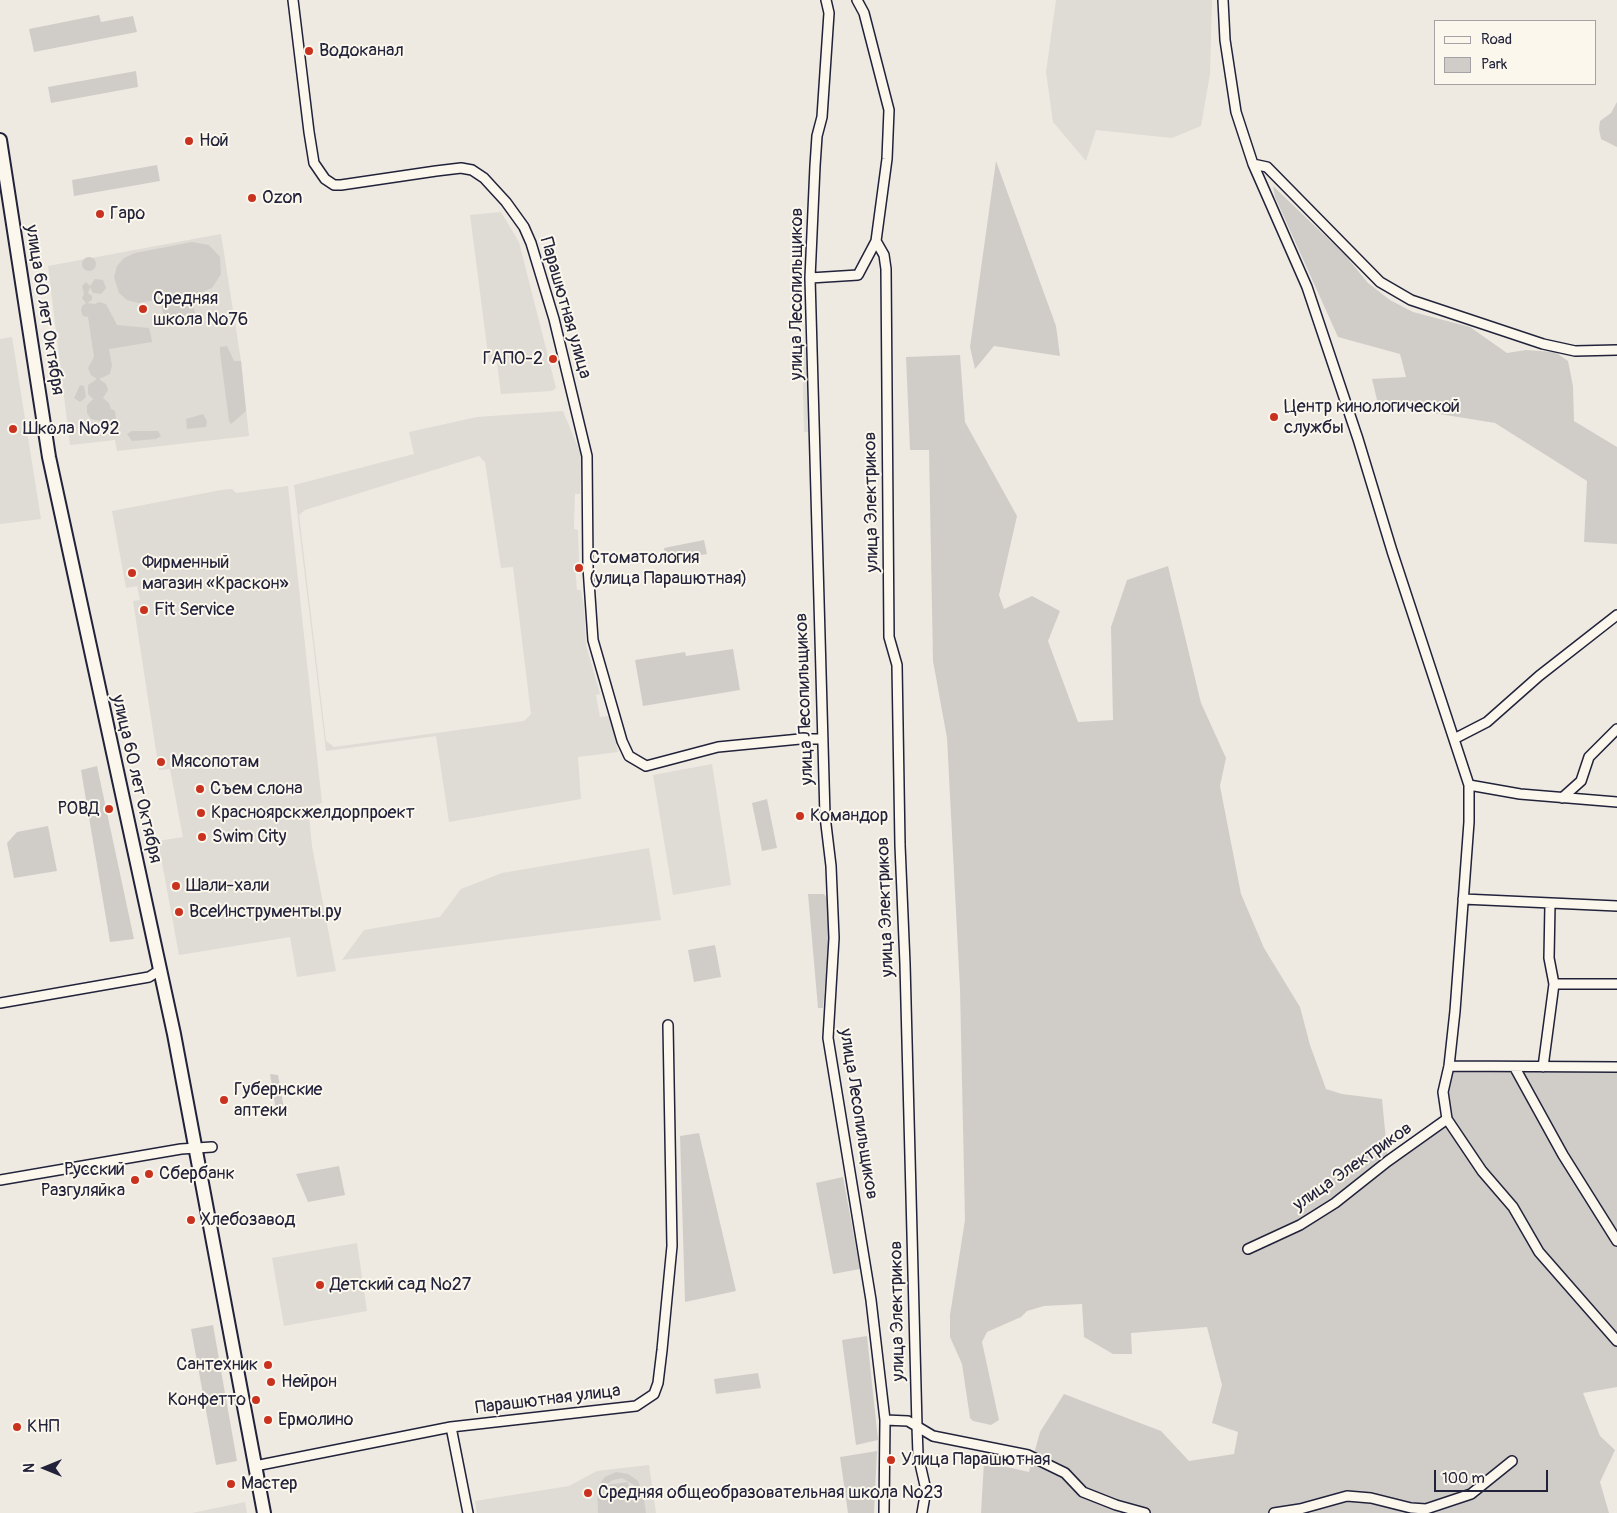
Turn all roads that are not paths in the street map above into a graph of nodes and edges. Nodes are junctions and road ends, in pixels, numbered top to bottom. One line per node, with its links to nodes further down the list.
1 (293, 0): 13 (street, Парашютная улица)
2 (826, 0): 8 (street, улица Лесопильщиков)
3 (857, 0): 7 (street)
4 (1223, 0): 6 (street)
5 (0, 140): 20 (main road, улица 60 лет Октября)
6 (1253, 164): 9 (street); 12 (street)
7 (876, 241): 8 (street); 37 (street, улица Электриков)
8 (810, 278): 13 (street, улица Лесопильщиков)
9 (1617, 350)
10 (1617, 615): 12 (street)
11 (1617, 729): 15 (street)
12 (1454, 738): 14 (street)
13 (823, 739): 36 (street, улица Лесопильщиков)
14 (1469, 785): 15 (street); 17 (street)
15 (1562, 798): 16 (street)
16 (1617, 802)
17 (1463, 899): 18 (street); 25 (street)
18 (1550, 904): 19 (street); 21 (street)
19 (1617, 906)
20 (160, 970): 23 (street); 31 (main road, улица 60 лет Октября)
21 (1554, 984): 22 (street); 26 (street)
22 (1617, 984)
23 (0, 1003)
24 (668, 1025): 38 (street, Парашютная улица)
25 (1449, 1066): 28 (street); 29 (street)
26 (1542, 1067): 27 (street); 28 (street)
27 (1617, 1067)
28 (1514, 1068): 33 (street)
29 (1447, 1119): 34 (street, улица Электриков); 35 (street)
30 (212, 1147): 31 (street)
31 (196, 1148): 32 (street); 40 (main road, улица 60 лет Октября)
32 (0, 1180)
33 (1617, 1242)
34 (1248, 1249)
35 (1617, 1341)
36 (885, 1420): 37 (street); 43 (street, улица Лесопильщиков)
37 (917, 1426): 44 (street, улица Электриков); 45 (street)
38 (451, 1427): 40 (street, Парашютная улица); 42 (street)
39 (1512, 1461): 46 (street)
40 (255, 1466): 41 (main road, улица 60 лет Октября)
41 (264, 1513)
42 (468, 1513)
43 (884, 1513)
44 (922, 1513)
45 (1145, 1513)
46 (1274, 1513)

